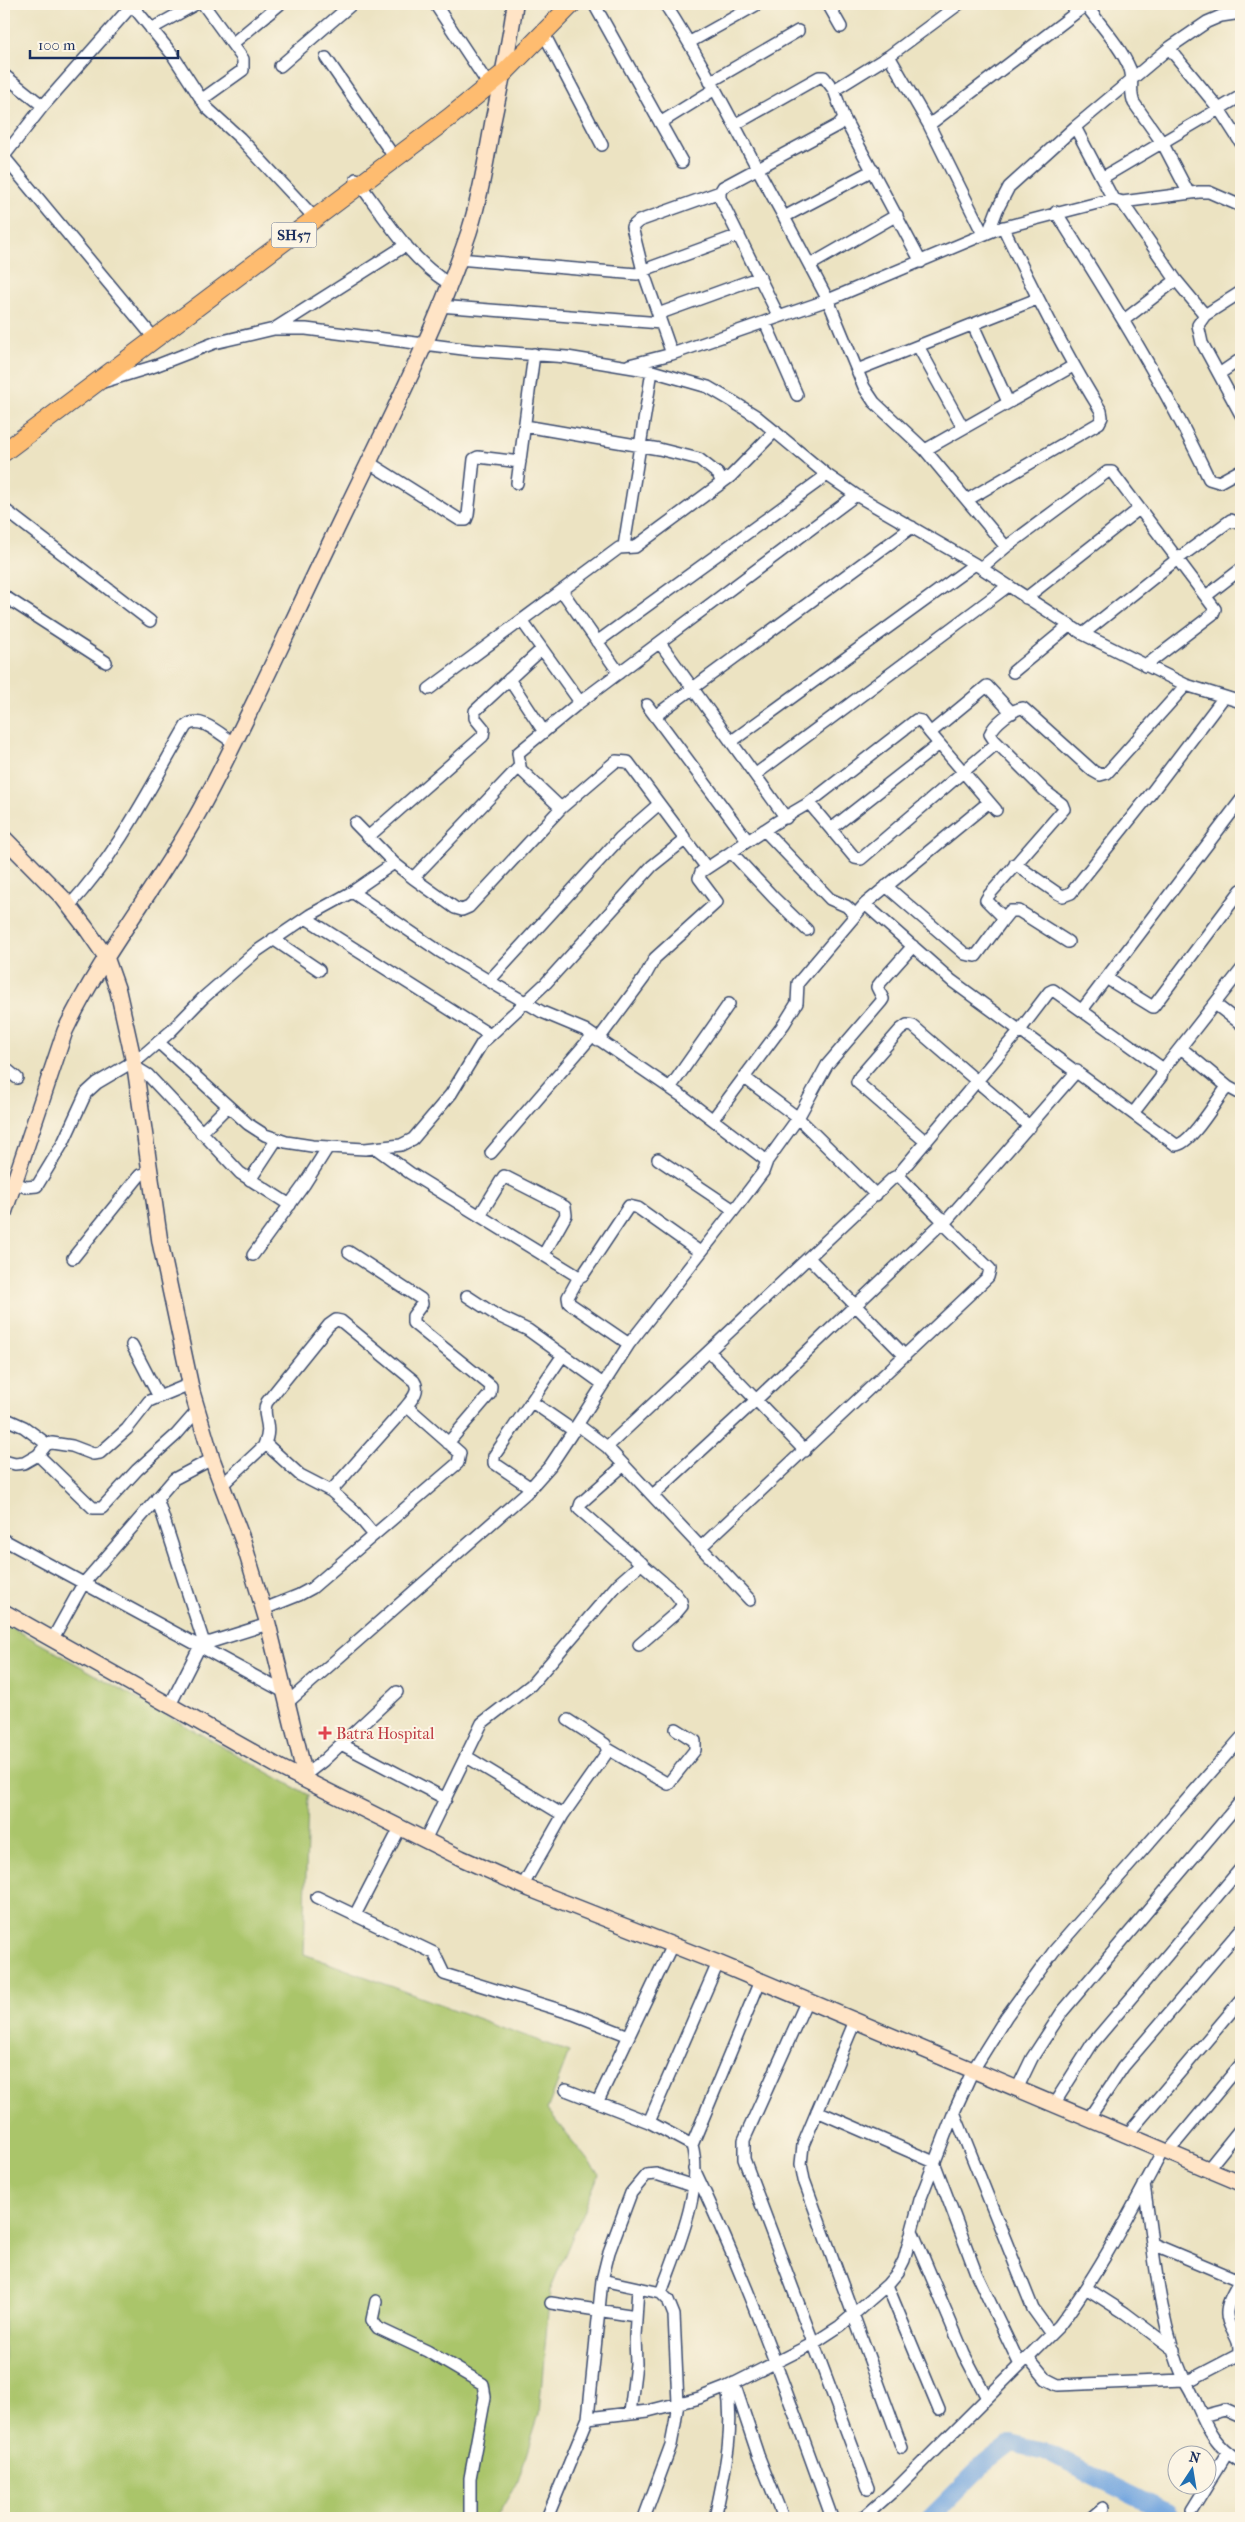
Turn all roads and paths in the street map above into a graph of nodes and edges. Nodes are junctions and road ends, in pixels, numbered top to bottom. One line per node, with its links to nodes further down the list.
1 (132, 4): 18 (street); 35 (street)
2 (196, 4): 18 (street)
3 (203, 4): 22 (street)
4 (280, 4): 22 (street)
5 (352, 4): 27 (street)
6 (435, 4): 29 (street)
7 (515, 4): 26 (street)
8 (560, 4): 26 (main road, SH57)
9 (572, 4): 20 (main road, SH57)
10 (594, 4): 38 (street)
11 (665, 4): 21 (street)
12 (828, 4): 17 (street)
13 (959, 4): 24 (street)
14 (1086, 4): 30 (street); 40 (street)
15 (752, 5): 21 (street)
16 (1240, 16): 23 (street)
17 (841, 27)
18 (151, 28): 34 (street)
19 (798, 31): 31 (street)
20 (544, 34): 26 (main road, SH57); 44 (street)
21 (690, 42): 31 (street)
22 (232, 44): 34 (street)
23 (1169, 48): 30 (street); 36 (street)
24 (889, 56): 32 (street); 40 (street)
25 (326, 58): 45 (street)
26 (506, 65): 29 (main road, SH57); 51 (main road, SH57); 65 (street)
27 (280, 66)
28 (4, 75): 35 (street)
29 (484, 78): 45 (main road, SH57)
30 (1132, 79): 41 (street); 43 (street)
31 (712, 86): 38 (street); 39 (street)
32 (834, 90): 37 (street); 39 (street)
33 (1241, 96): 36 (street)
34 (201, 100): 57 (street)
35 (43, 106): 46 (street)
36 (1219, 109): 42 (street); 43 (street)
37 (844, 118): 48 (street); 49 (street)
38 (660, 122): 47 (street)
39 (736, 124): 48 (street)
40 (929, 124): 61 (street)
41 (1075, 127): 50 (street); 61 (street)
42 (1241, 143)
43 (1163, 144): 50 (street); 53 (street)
44 (602, 145)
45 (390, 151): 51 (main road, SH57)
46 (4, 157): 83 (street)
47 (682, 162)
48 (757, 170): 52 (street); 59 (street)
49 (873, 170): 58 (street); 59 (street)
50 (1102, 178): 54 (street)
51 (358, 181): 57 (main road, SH57); 63 (street); 64 (main road, SH57)
52 (720, 192): 62 (street); 68 (street)
53 (1188, 192): 54 (street); 55 (street)
54 (1118, 200): 56 (street); 70 (street)
55 (1241, 206)
56 (1056, 212): 60 (street); 79 (street)
57 (310, 213): 64 (main road, SH57)
58 (896, 215): 66 (street); 67 (street)
59 (784, 217): 67 (street)
60 (1003, 227): 61 (street); 73 (street)
61 (986, 233): 66 (street)
62 (738, 235): 68 (street); 69 (street)
63 (406, 245): 71 (street); 82 (street)
64 (259, 257): 83 (main road, SH57); 94 (main road, SH57)
65 (458, 259): 68 (street); 71 (street)
66 (921, 262): 74 (street)
67 (810, 265): 74 (street)
68 (644, 271): 78 (street)
69 (760, 278): 77 (street); 78 (street)
70 (1176, 280): 76 (street); 79 (street)
71 (448, 283): 75 (street)
72 (1241, 292): 76 (street)
73 (1037, 299): 81 (street); 90 (street)
74 (828, 300): 77 (street); 91 (street)
75 (439, 306): 78 (street); 84 (street)
76 (1205, 315): 93 (street)
77 (779, 317): 80 (street)
78 (660, 319): 87 (street)
79 (1124, 320): 106 (street)
80 (765, 322): 87 (street); 95 (street)
81 (973, 325): 85 (street); 96 (street)
82 (274, 329): 84 (street); 94 (street)
83 (149, 332): 102 (main road, SH57)
84 (424, 344): 86 (street); 104 (street)
85 (918, 346): 91 (street); 99 (street)
86 (534, 354): 89 (street); 98 (street)
87 (672, 354): 89 (street)
88 (1241, 359): 93 (street)
89 (625, 366): 92 (street)
90 (1073, 366): 96 (street); 111 (street)
91 (857, 370): 103 (street)
92 (652, 371): 100 (street); 101 (street)
93 (1219, 374): 97 (street)
94 (87, 387): 102 (main road, SH57)
95 (797, 395)
96 (1008, 402): 99 (street)
97 (1241, 415)
98 (525, 426): 101 (street); 105 (street)
99 (963, 428): 103 (street)
100 (775, 431): 107 (street); 108 (street)
101 (638, 446): 108 (street); 116 (street)
102 (5, 447)
103 (925, 450): 111 (street)
104 (368, 462): 105 (street); 150 (street)
105 (520, 462): 109 (street)
106 (1241, 470)
107 (827, 475): 110 (street); 130 (street)
108 (722, 482): 116 (street)
109 (517, 483)
110 (856, 496): 115 (street); 131 (street)
111 (967, 500): 117 (street)
112 (4, 509): 126 (street)
113 (1139, 509): 117 (street); 118 (street); 125 (street)
114 (1241, 524): 118 (street)
115 (912, 527): 119 (street); 140 (street)
116 (624, 546): 122 (street)
117 (1006, 547): 119 (street)
118 (1176, 560): 124 (street); 129 (street)
119 (978, 566): 121 (street); 149 (street)
120 (1241, 568): 124 (street)
121 (1008, 586): 125 (street); 155 (street)
122 (562, 592): 127 (street); 130 (street)
123 (4, 596): 133 (street)
124 (1206, 596): 134 (street)
125 (1026, 598): 128 (street)
126 (150, 621)
127 (522, 621): 132 (street); 139 (street)
128 (1070, 625): 129 (street); 136 (street)
129 (1084, 634): 134 (street)
130 (597, 642): 135 (street)
131 (660, 643): 135 (street); 140 (street)
132 (542, 649): 137 (street); 142 (street)
133 (106, 662)
134 (1146, 666): 138 (street)
135 (619, 672): 142 (street)
136 (1013, 672)
137 (509, 679): 147 (street); 164 (street)
138 (1186, 684): 141 (street); 145 (street)
139 (429, 689)
140 (692, 689): 146 (street); 149 (street)
141 (1224, 697): 143 (street); 170 (street)
142 (580, 702): 147 (street)
143 (1241, 702)
144 (647, 705): 146 (street)
145 (1012, 713): 148 (street); 151 (street)
146 (655, 716): 167 (street)
147 (544, 732): 153 (street)
148 (930, 733): 152 (street); 157 (street)
149 (732, 741): 155 (street)
150 (234, 743): 177 (street); 185 (street)
151 (996, 743): 154 (street); 170 (street)
152 (938, 745): 154 (street); 162 (street)
153 (519, 768): 159 (street); 172 (street)
154 (963, 773): 162 (street); 173 (street)
155 (756, 774): 160 (street)
156 (1241, 800): 188 (street)
157 (809, 803): 160 (street); 162 (street)
158 (659, 804): 159 (street); 166 (street); 189 (street)
159 (561, 808): 172 (street)
160 (786, 818): 163 (street)
161 (355, 823): 164 (street)
162 (831, 829)
163 (764, 830): 167 (street); 178 (street)
164 (368, 837): 169 (street)
165 (4, 838): 177 (street)
166 (684, 838): 171 (street); 190 (street)
167 (748, 841): 168 (street)
168 (731, 852): 171 (street); 181 (street)
169 (394, 863): 172 (street); 175 (street)
170 (1015, 864): 180 (street)
171 (706, 868): 197 (street)
172 (412, 878)
173 (886, 886): 176 (street); 180 (street)
174 (1241, 890): 188 (street)
175 (352, 892): 179 (street); 189 (street)
176 (865, 904): 178 (street); 184 (street)
177 (69, 906): 185 (street)
178 (856, 915): 205 (street)
179 (306, 918): 182 (street); 196 (street)
180 (1002, 921): 183 (street)
181 (807, 930)
182 (273, 940): 186 (street); 198 (street)
183 (1068, 942)
184 (914, 946): 195 (street); 212 (street)
185 (106, 958): 200 (street); 226 (street)
186 (320, 970)
187 (1241, 970): 192 (street)
188 (1106, 978): 193 (street)
189 (489, 982): 190 (street)
190 (526, 1003): 196 (street); 197 (street)
191 (729, 1004): 208 (street)
192 (1215, 1004): 194 (street); 199 (street)
193 (1082, 1010): 195 (street); 203 (street)
194 (1241, 1024)
195 (1020, 1030): 202 (street); 206 (street)
196 (490, 1035): 219 (street)
197 (595, 1038): 208 (street); 220 (street)
198 (158, 1042): 200 (street); 210 (street)
199 (1181, 1048): 203 (street); 207 (street)
200 (134, 1064): 215 (street); 223 (street); 226 (street)
201 (4, 1067): 204 (street)
202 (1077, 1071): 211 (street); 214 (street)
203 (1162, 1071): 211 (street)
204 (17, 1078)
205 (745, 1078): 212 (street); 213 (street)
206 (977, 1082): 214 (street); 217 (street); 217 (street)
207 (1228, 1087): 209 (street); 211 (street)
208 (670, 1088): 213 (street)
209 (1241, 1094)
210 (228, 1106): 215 (street); 216 (street)
211 (1134, 1112)
212 (798, 1118): 222 (street); 227 (street)
213 (713, 1119): 222 (street)
214 (1030, 1127): 232 (street)
215 (201, 1133): 225 (street)
216 (277, 1139): 218 (street); 225 (street)
217 (926, 1142): 224 (street)
218 (328, 1147): 219 (street); 228 (street)
219 (377, 1148): 231 (street)
220 (491, 1153)
221 (658, 1159): 229 (street)
222 (767, 1161): 229 (street)
223 (148, 1173): 237 (street); 247 (street)
224 (897, 1176): 227 (street); 232 (street)
225 (250, 1180): 228 (street)
226 (14, 1183): 230 (street)
227 (876, 1195): 238 (street)
228 (290, 1205): 236 (street)
229 (734, 1210): 234 (street)
230 (4, 1213)
231 (480, 1215): 235 (street); 235 (street)
232 (944, 1222): 241 (street); 246 (street)
233 (349, 1252): 256 (street)
234 (700, 1252): 239 (street); 242 (street)
235 (544, 1254): 239 (street)
236 (253, 1255)
237 (73, 1258)
238 (809, 1258): 241 (street); 244 (street)
239 (579, 1277): 242 (street)
240 (467, 1296): 245 (street)
241 (856, 1305): 246 (street); 250 (street)
242 (629, 1344): 248 (street)
243 (132, 1345): 249 (street)
244 (709, 1352): 250 (street); 259 (street)
245 (562, 1355): 248 (street); 251 (street)
246 (905, 1356): 260 (street)
247 (190, 1384): 249 (street); 253 (street)
248 (603, 1384): 255 (street)
249 (158, 1395): 257 (street)
250 (756, 1400): 260 (street); 268 (street)
251 (532, 1402): 255 (street); 266 (street)
252 (405, 1408): 256 (street); 258 (street); 267 (street)
253 (197, 1411): 261 (street); 262 (street)
254 (4, 1418): 257 (street)
255 (576, 1428): 259 (street); 266 (street)
256 (448, 1443): 270 (street)
257 (47, 1444): 261 (street)
258 (264, 1445): 265 (street); 267 (street)
259 (607, 1448): 264 (street)
260 (805, 1451): 272 (street)
261 (38, 1455): 263 (street)
262 (212, 1459): 265 (street); 269 (street)
263 (4, 1461)
264 (624, 1465): 268 (street); 273 (street)
265 (221, 1486): 276 (street)
266 (531, 1488): 283 (street)
267 (331, 1491): 270 (street)
268 (653, 1495): 272 (street)
269 (157, 1498): 274 (street); 280 (street)
270 (374, 1535): 276 (street)
271 (4, 1540): 274 (street)
272 (701, 1547): 275 (street)
273 (642, 1563): 281 (street); 290 (street)
274 (83, 1584): 279 (street); 280 (street)
275 (750, 1600)
276 (264, 1608): 278 (street)
277 (4, 1612): 279 (street)
278 (268, 1624): 280 (street); 283 (street)
279 (52, 1640): 284 (street)
280 (202, 1645): 283 (street); 284 (street)
281 (639, 1645)
282 (397, 1692): 288 (street)
283 (287, 1698): 291 (street)
284 (170, 1707): 291 (street)
285 (568, 1720): 289 (street)
286 (676, 1729): 289 (street)
287 (1241, 1738): 310 (street)
288 (341, 1744): 291 (street); 292 (street)
289 (608, 1749): 294 (street)
290 (467, 1757): 292 (street); 294 (street)
291 (306, 1777): 295 (street)
292 (446, 1799): 296 (street)
293 (1241, 1801): 311 (street)
294 (564, 1815): 298 (street)
295 (400, 1828): 296 (street); 300 (street)
296 (425, 1840): 298 (street)
297 (1241, 1868): 314 (street)
298 (523, 1885): 302 (street)
299 (317, 1897): 300 (street)
300 (355, 1915): 308 (street)
301 (1241, 1929): 317 (street)
302 (672, 1945): 303 (street); 308 (street)
303 (718, 1963): 304 (street); 318 (street)
304 (760, 1981): 305 (street); 321 (street)
305 (806, 2000): 307 (street); 343 (street)
306 (1241, 2000): 320 (street)
307 (856, 2021): 310 (street); 315 (street)
308 (629, 2036): 313 (street)
309 (1241, 2064): 322 (street)
310 (973, 2070): 311 (street); 316 (street)
311 (1017, 2089): 314 (street)
312 (566, 2090): 313 (street)
313 (598, 2101): 318 (street)
314 (1054, 2104): 317 (street)
315 (817, 2111): 323 (street); 340 (street)
316 (954, 2112): 323 (street); 342 (street)
317 (1089, 2118): 320 (street)
318 (649, 2122): 321 (street)
319 (1241, 2128): 325 (street)
320 (1127, 2135): 322 (street)
321 (692, 2145): 324 (street)
322 (1165, 2151): 325 (street); 327 (street)
323 (934, 2162): 329 (street); 345 (street)
324 (694, 2169): 328 (street); 346 (street)
325 (1208, 2169): 326 (street)
326 (1241, 2183)
327 (1144, 2185): 330 (street); 335 (street)
328 (693, 2186): 331 (street); 336 (street)
329 (912, 2233): 333 (street); 349 (street)
330 (1153, 2244): 332 (street); 344 (street)
331 (602, 2280): 334 (street); 339 (street)
332 (1241, 2281): 347 (street)
333 (887, 2285): 340 (street); 351 (street)
334 (638, 2288): 336 (street); 341 (street)
335 (1086, 2288): 342 (street); 344 (street)
336 (661, 2293): 350 (street)
337 (376, 2301): 362 (street)
338 (550, 2303): 339 (street)
339 (599, 2310): 341 (street); 355 (street)
340 (854, 2314): 343 (street); 356 (street)
341 (636, 2316): 352 (street)
342 (1052, 2334): 345 (street)
343 (814, 2343): 346 (street); 359 (street)
344 (1174, 2350): 347 (street)
345 (1024, 2361): 347 (street); 349 (street)
346 (776, 2362): 348 (street); 367 (street)
347 (1184, 2380): 353 (street)
348 (730, 2385): 350 (street); 365 (street); 366 (street)
349 (987, 2398): 368 (street)
350 (678, 2403): 352 (street); 364 (street)
351 (938, 2410)
352 (630, 2413): 355 (street)
353 (1202, 2416): 354 (street); 357 (street)
354 (1241, 2417)
355 (588, 2418): 363 (street)
356 (902, 2448)
357 (1227, 2454): 358 (street); 361 (street)
358 (1241, 2462)
359 (868, 2488)
360 (1103, 2508): 369 (street)
361 (1192, 2510)
362 (470, 2518)
363 (547, 2518)
364 (644, 2518)
365 (715, 2518)
366 (783, 2518)
367 (832, 2518)
368 (863, 2518)
369 (1091, 2518)

